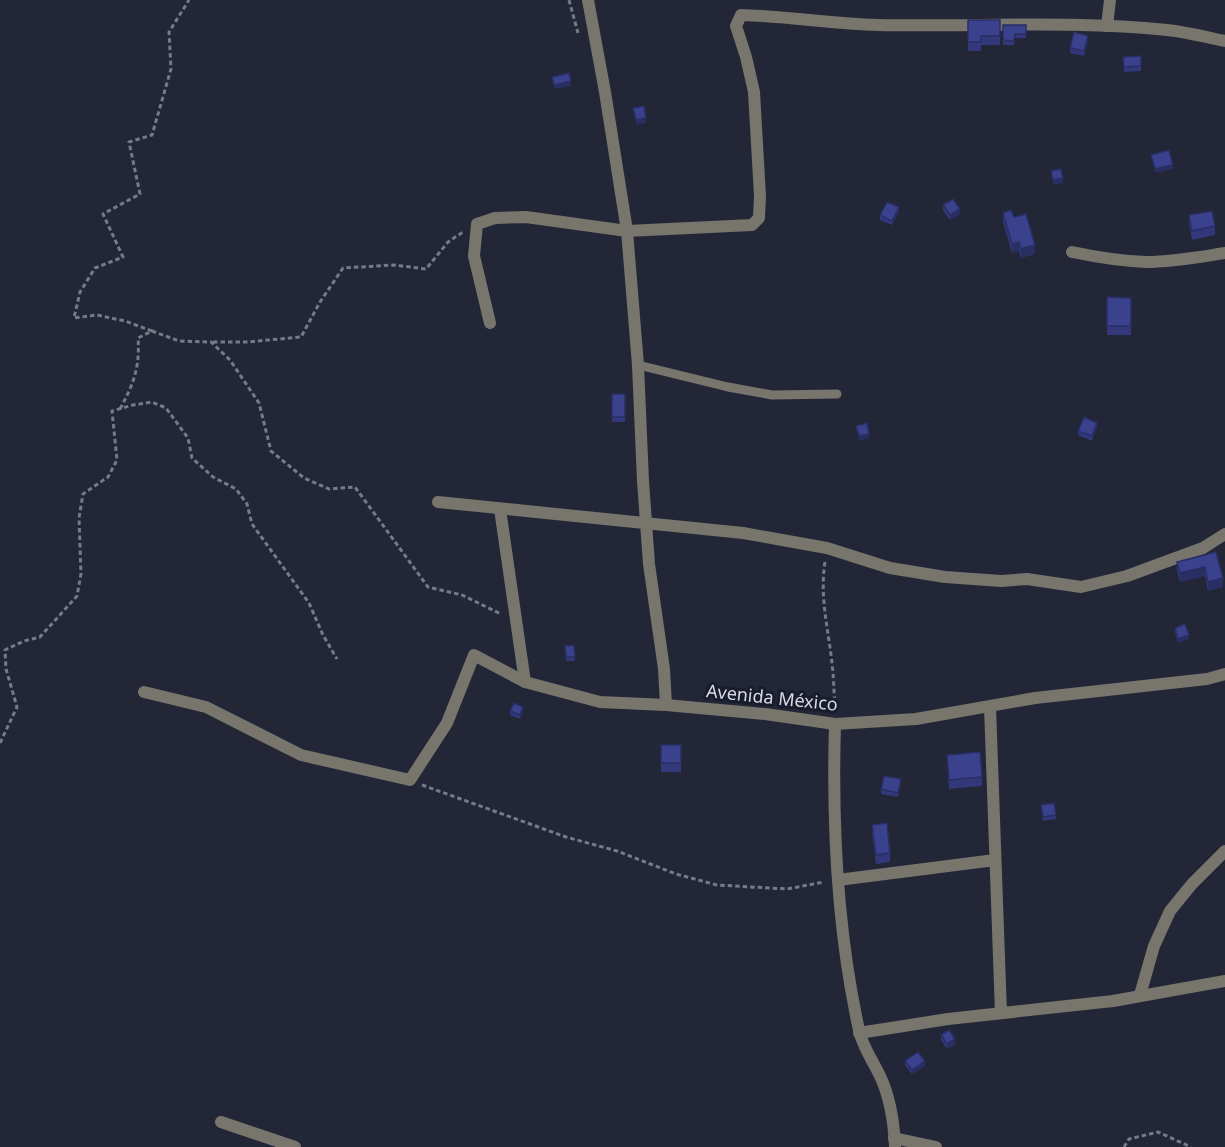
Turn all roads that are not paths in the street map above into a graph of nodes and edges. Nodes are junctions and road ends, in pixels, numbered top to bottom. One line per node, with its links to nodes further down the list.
1 (588, 0): 5 (street)
2 (1110, 0): 3 (street)
3 (1107, 26): 4 (street); 5 (street)
4 (1225, 40)
5 (627, 231): 8 (street); 9 (street)
6 (1072, 252): 7 (street)
7 (1225, 253)
8 (490, 323)
9 (638, 365): 10 (lane); 13 (street)
10 (837, 394)
11 (438, 502): 12 (street)
12 (500, 509): 13 (street); 16 (street)
13 (646, 523): 14 (street); 18 (street)
14 (1225, 534)
15 (1225, 674): 19 (street, Avenida México)
16 (525, 682): 17 (street, Avenida México); 18 (street, Avenida México)
17 (144, 693)
18 (666, 705): 20 (street, Avenida México)
19 (990, 707): 20 (street, Avenida México); 22 (street)
20 (835, 724): 23 (street)
21 (1225, 850): 25 (street)
22 (995, 860): 23 (street); 26 (street)
23 (838, 880): 27 (street)
24 (1225, 981): 25 (street)
25 (1140, 995): 26 (street)
26 (1001, 1013): 27 (street)
27 (859, 1033): 29 (street)
28 (221, 1122): 30 (street)
29 (894, 1142): 31 (street)
30 (295, 1147)
31 (936, 1147)

